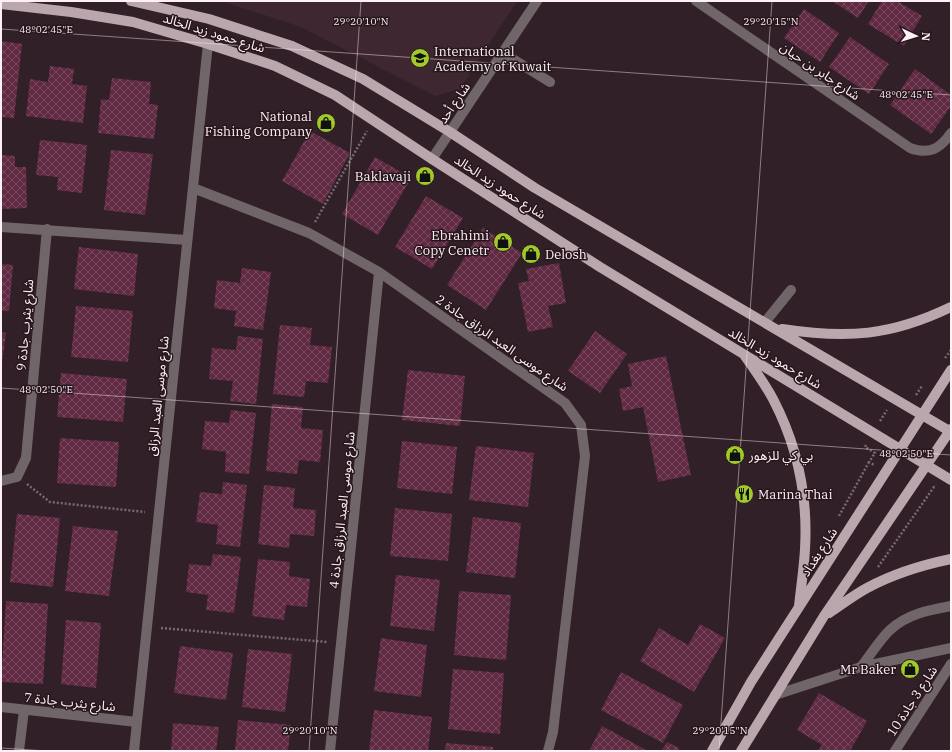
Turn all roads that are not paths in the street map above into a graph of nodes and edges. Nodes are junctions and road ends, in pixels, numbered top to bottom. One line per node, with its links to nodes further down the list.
1 (131, 1): 8 (main road, شارع حمود زيد الخالد)
2 (537, 1): 6 (street, شارع أحد)
3 (696, 1): 9 (street, شارع جابر بن حيان)
4 (1, 4): 5 (main road, شارع حمود زيد الخالد)
5 (208, 44): 10 (main road, شارع حمود زيد الخالد); 11 (street, شارع موسى العبد الرزاق)
6 (503, 53): 7 (street); 8 (street, شارع أحد)
7 (550, 82)
8 (450, 132): 10 (street, شارع أحد); 18 (main road, شارع حمود زيد الخالد)
9 (951, 133)
10 (432, 159): 20 (main road, شارع حمود زيد الخالد)
11 (193, 188): 14 (street, شارع موسى العبد الرزاق); 15 (street, شارع موسى العبد الرزاق جادة 2)
12 (1, 227): 13 (street)
13 (47, 229): 14 (street); 27 (street, شارع يثرب جادة 9)
14 (187, 240): 38 (street, شارع موسى العبد الرزاق)
15 (379, 272): 41 (street, شارع موسى العبد الرزاق جادة 4); 42 (street, شارع موسى العبد الرزاق جادة 2)
16 (791, 290): 18 (street)
17 (951, 307): 19 (main road)
18 (765, 322): 19 (main road, شارع حمود زيد الخالد)
19 (777, 329): 22 (main road, شارع حمود زيد الخالد)
20 (744, 354): 24 (main road, شارع حمود زيد الخالد); 30 (main road)
21 (951, 370): 22 (main road, شارع بغداد)
22 (922, 415): 23 (main road, شارع حمود زيد الخالد); 24 (main road, شارع بغداد)
23 (950, 431): 25 (main road)
24 (901, 449): 25 (main road, شارع حمود زيد الخالد); 30 (main road, شارع بغداد)
25 (926, 465): 26 (main road, شارع حمود زيد الخالد); 31 (main road)
26 (951, 480)
27 (1, 481)
28 (951, 559): 31 (main road)
29 (951, 606): 34 (street)
30 (799, 608): 43 (main road, شارع بغداد)
31 (824, 616): 35 (main road)
32 (951, 648): 34 (street)
33 (951, 664): 45 (street, شارع 3 جادة 10)
34 (861, 667): 35 (street)
35 (775, 695): 44 (main road)
36 (1, 707): 37 (street, شارع يثرب جادة 7)
37 (24, 710): 38 (street, شارع يثرب جادة 7); 39 (street)
38 (137, 722): 40 (street, شارع موسى العبد الرزاق)
39 (19, 751)
40 (134, 751)
41 (330, 751)
42 (548, 751)
43 (712, 751)
44 (741, 751)
45 (895, 751)

